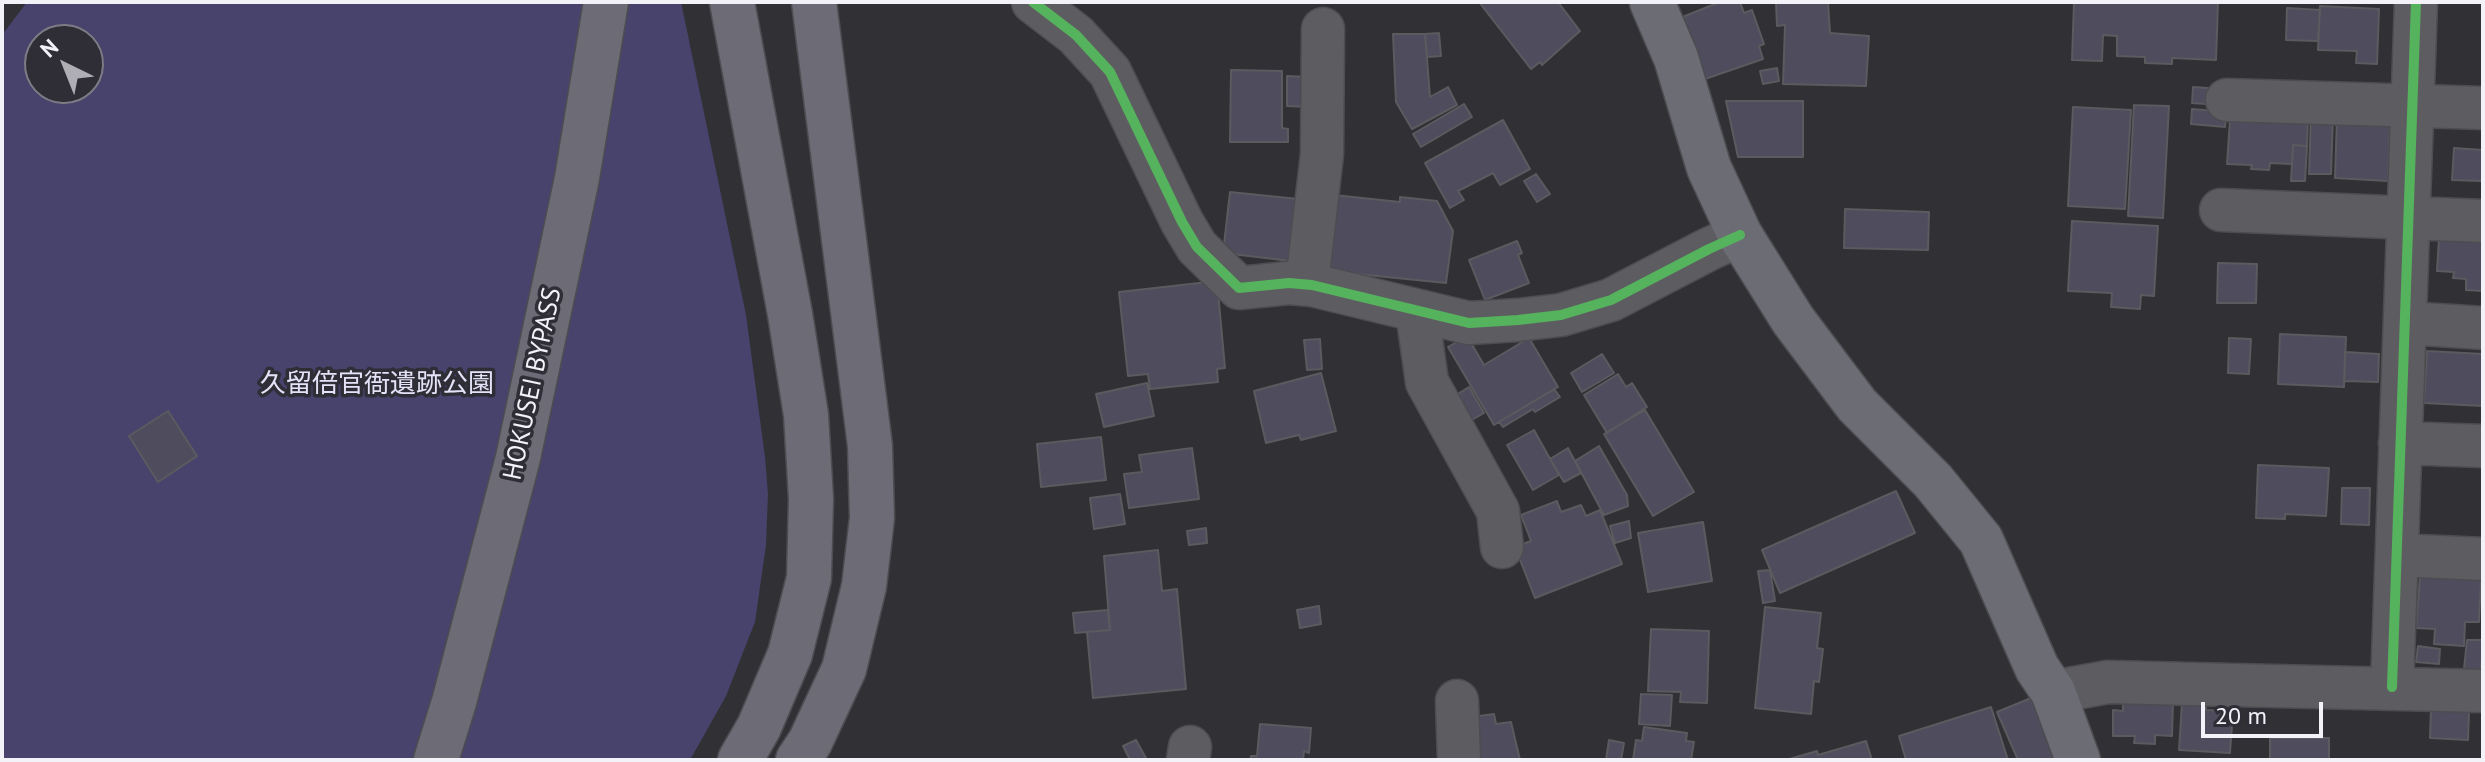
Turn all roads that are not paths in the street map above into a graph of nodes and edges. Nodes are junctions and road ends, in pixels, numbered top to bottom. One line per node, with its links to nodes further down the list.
1 (606, 2): 28 (highway, HOKUSEI BYPASS)
2 (732, 2): 29 (highway)
3 (814, 2): 30 (highway)
4 (1033, 2): 15 (street)
5 (1652, 2): 14 (main road)
6 (2416, 2): 9 (street)
7 (1323, 29): 15 (street)
8 (2227, 100): 9 (street)
9 (2412, 104): 10 (street); 12 (street)
10 (2483, 108)
11 (2221, 210): 12 (street)
12 (2408, 217): 13 (street); 17 (street)
13 (2483, 221)
14 (1740, 235): 16 (street); 26 (main road)
15 (1304, 284): 16 (street)
16 (1417, 311): 21 (street)
17 (2406, 323): 18 (street); 19 (street)
18 (2483, 328)
19 (2400, 443): 20 (street); 22 (street)
20 (2483, 446)
21 (1502, 547)
22 (2397, 555): 23 (street); 24 (street)
23 (2483, 559)
24 (2392, 687): 25 (street); 26 (street)
25 (2483, 691)
26 (2053, 692): 32 (main road)
27 (1457, 701): 31 (street)
28 (436, 760)
29 (740, 760)
30 (798, 760)
31 (1459, 760)
32 (2078, 760)

